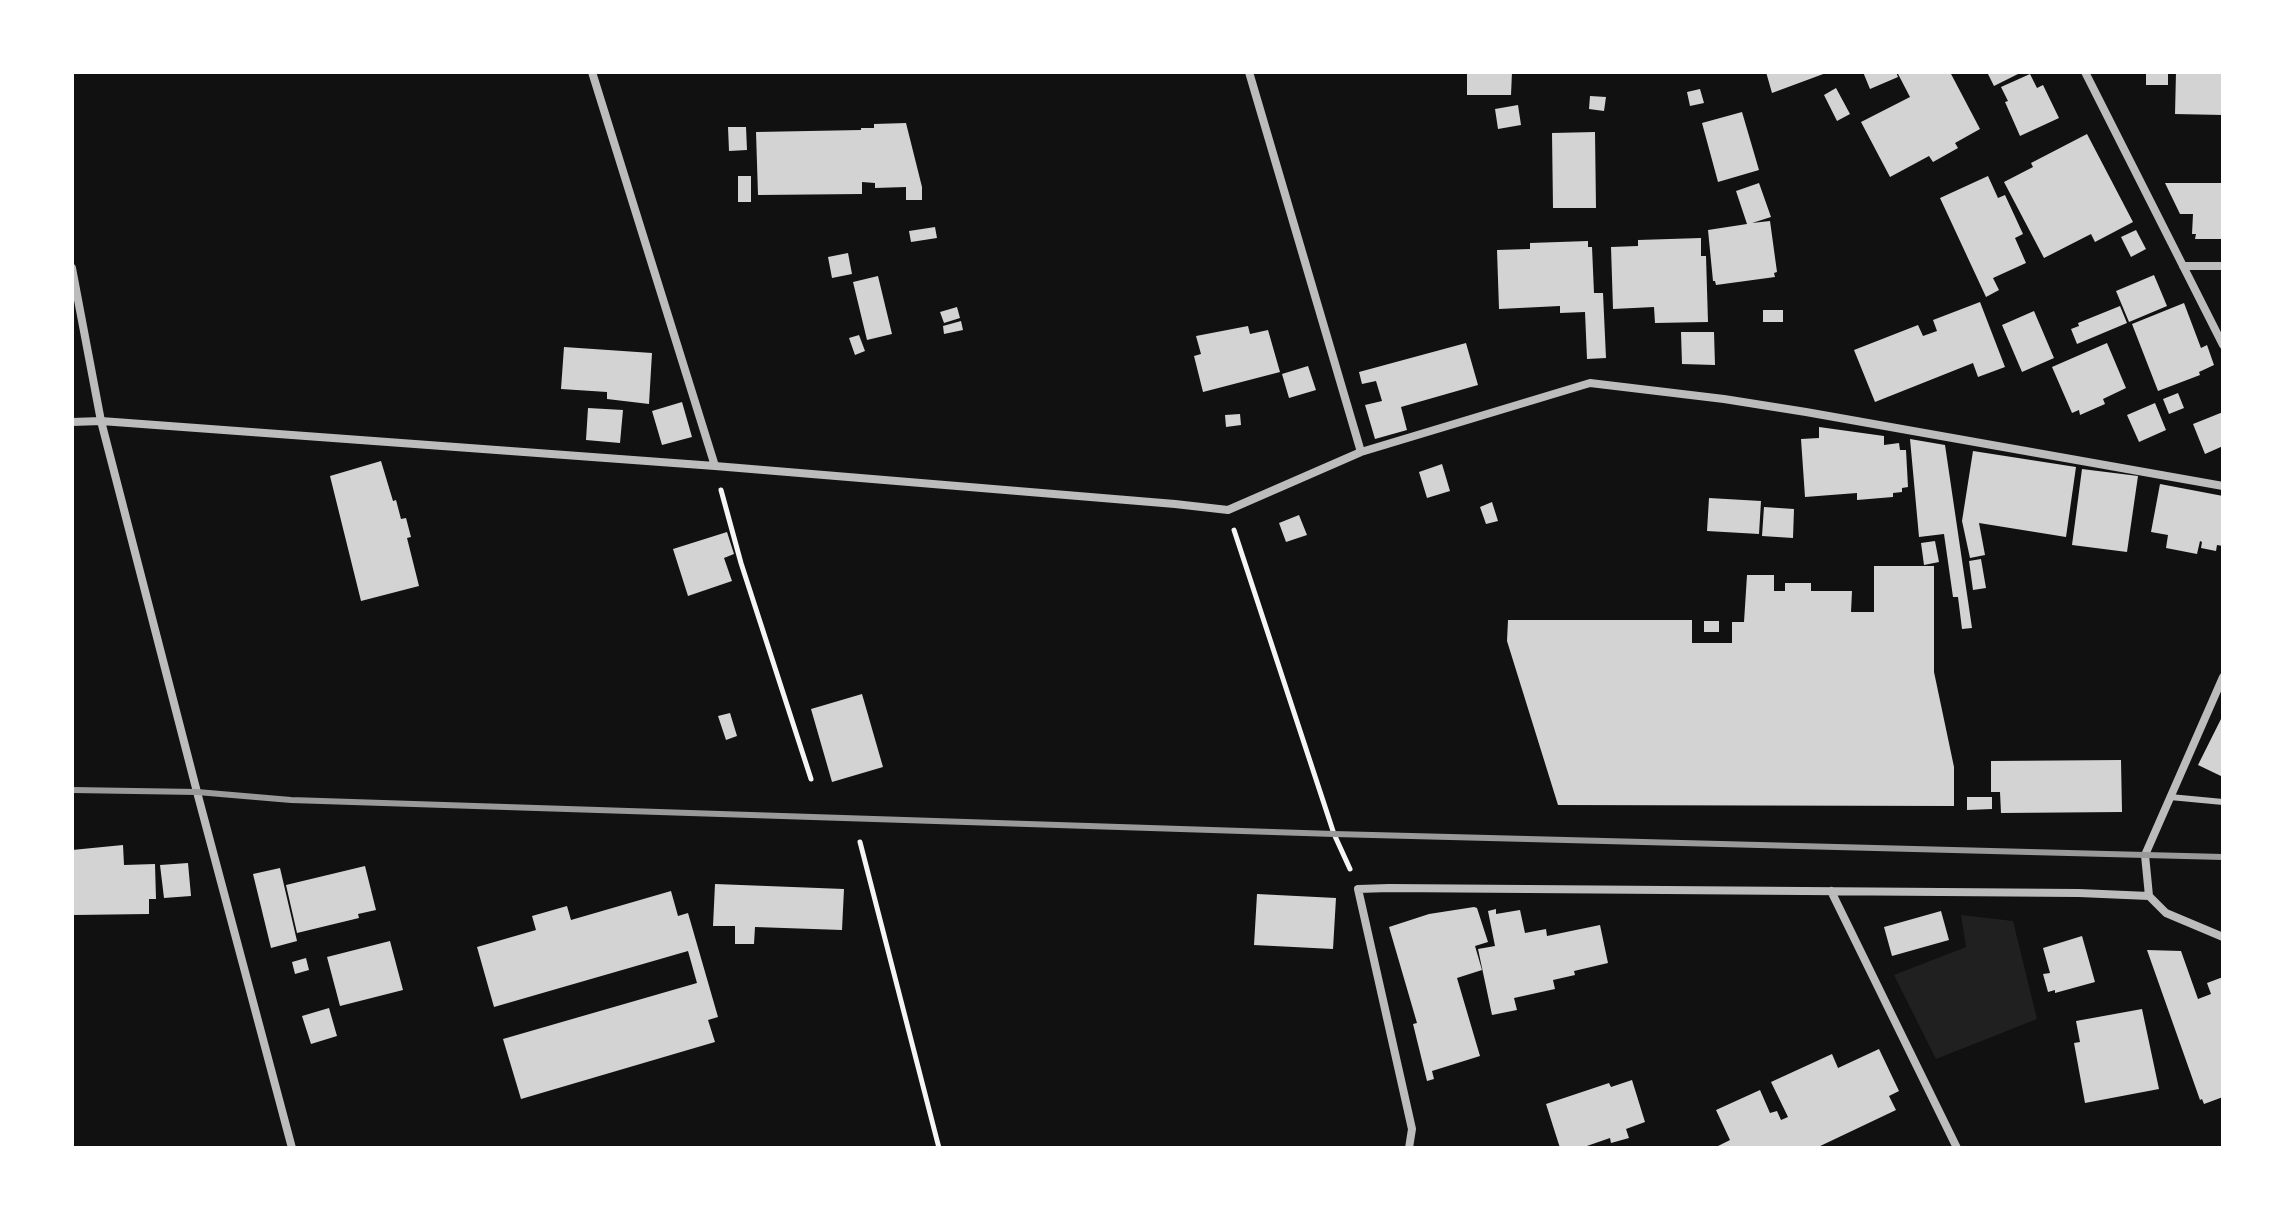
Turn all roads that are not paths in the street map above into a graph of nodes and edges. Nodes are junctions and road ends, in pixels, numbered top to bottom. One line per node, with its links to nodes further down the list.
1 (592, 72): 11 (street)
2 (1249, 72): 10 (street)
3 (2085, 72): 4 (street)
4 (2183, 266): 5 (street); 7 (street)
5 (2223, 266)
6 (72, 268): 8 (street)
7 (2223, 345)
8 (101, 421): 9 (street); 11 (street); 19 (street)
9 (72, 422)
10 (1361, 452): 11 (street); 12 (street)
11 (715, 466)
12 (2223, 486)
13 (2223, 677): 14 (street)
14 (2170, 797): 15 (lane); 17 (street)
15 (2223, 802)
16 (1831, 891): 17 (street); 20 (street); 21 (street)
17 (2149, 896): 18 (street)
18 (2223, 937)
19 (292, 1148)
20 (1409, 1148)
21 (1957, 1148)

